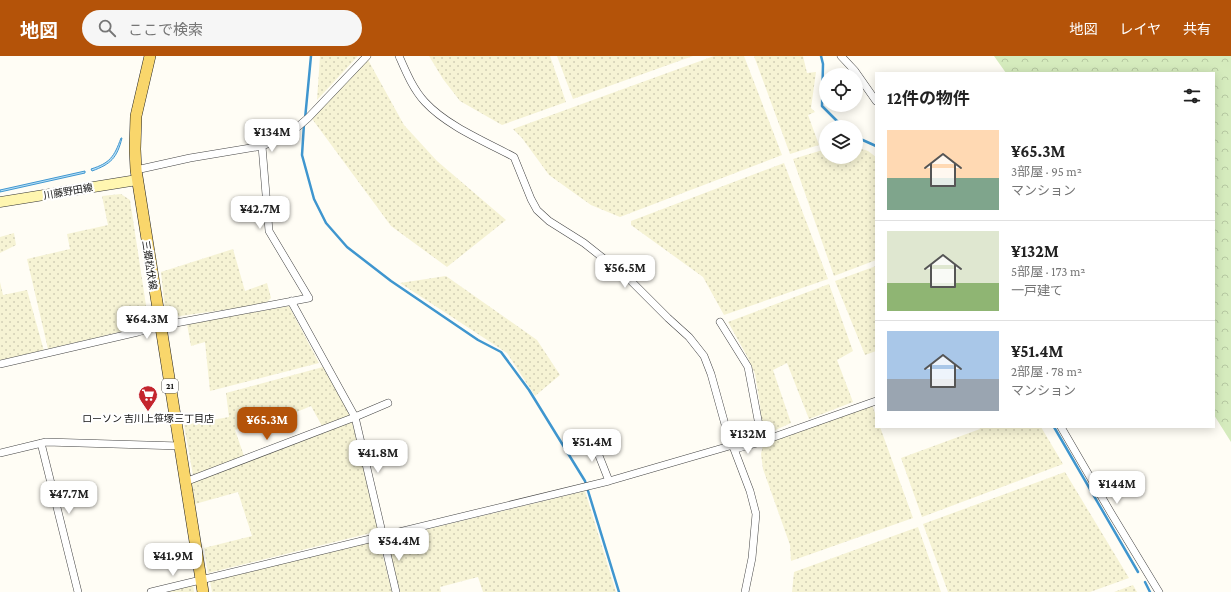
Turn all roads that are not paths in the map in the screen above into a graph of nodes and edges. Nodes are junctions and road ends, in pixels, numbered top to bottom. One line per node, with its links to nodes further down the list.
1 (150, 56): 7 (main road, 三郷松伏線 / 21)
2 (367, 56): 6 (street)
3 (399, 56): 21 (street)
4 (841, 56): 5 (street)
5 (875, 99)
6 (262, 146): 7 (street); 9 (street)
7 (136, 175): 8 (main road, 川藤野田線); 11 (main road, 三郷松伏線 / 21)
8 (0, 202)
9 (291, 301): 11 (street); 15 (street)
10 (720, 322): 19 (street)
11 (160, 326): 12 (street); 20 (main road, 三郷松伏線 / 21)
12 (0, 364)
13 (875, 401): 19 (street)
14 (388, 403): 15 (street)
15 (355, 417): 24 (street); 25 (street)
16 (1062, 428): 32 (street)
17 (592, 438): 23 (street)
18 (42, 443): 20 (street); 22 (street); 27 (street)
19 (757, 443): 21 (street)
20 (180, 446): 24 (main road, 三郷松伏線 / 21)
21 (734, 447): 23 (street); 31 (street)
22 (0, 453)
23 (609, 481): 25 (street)
24 (186, 482): 26 (main road, 三郷松伏線 / 21)
25 (383, 536): 26 (street); 30 (street)
26 (201, 580): 28 (street); 29 (main road, 三郷松伏線 / 21)
27 (78, 592)
28 (151, 592)
29 (203, 592)
30 (396, 592)
31 (745, 592)
32 (1159, 592)

